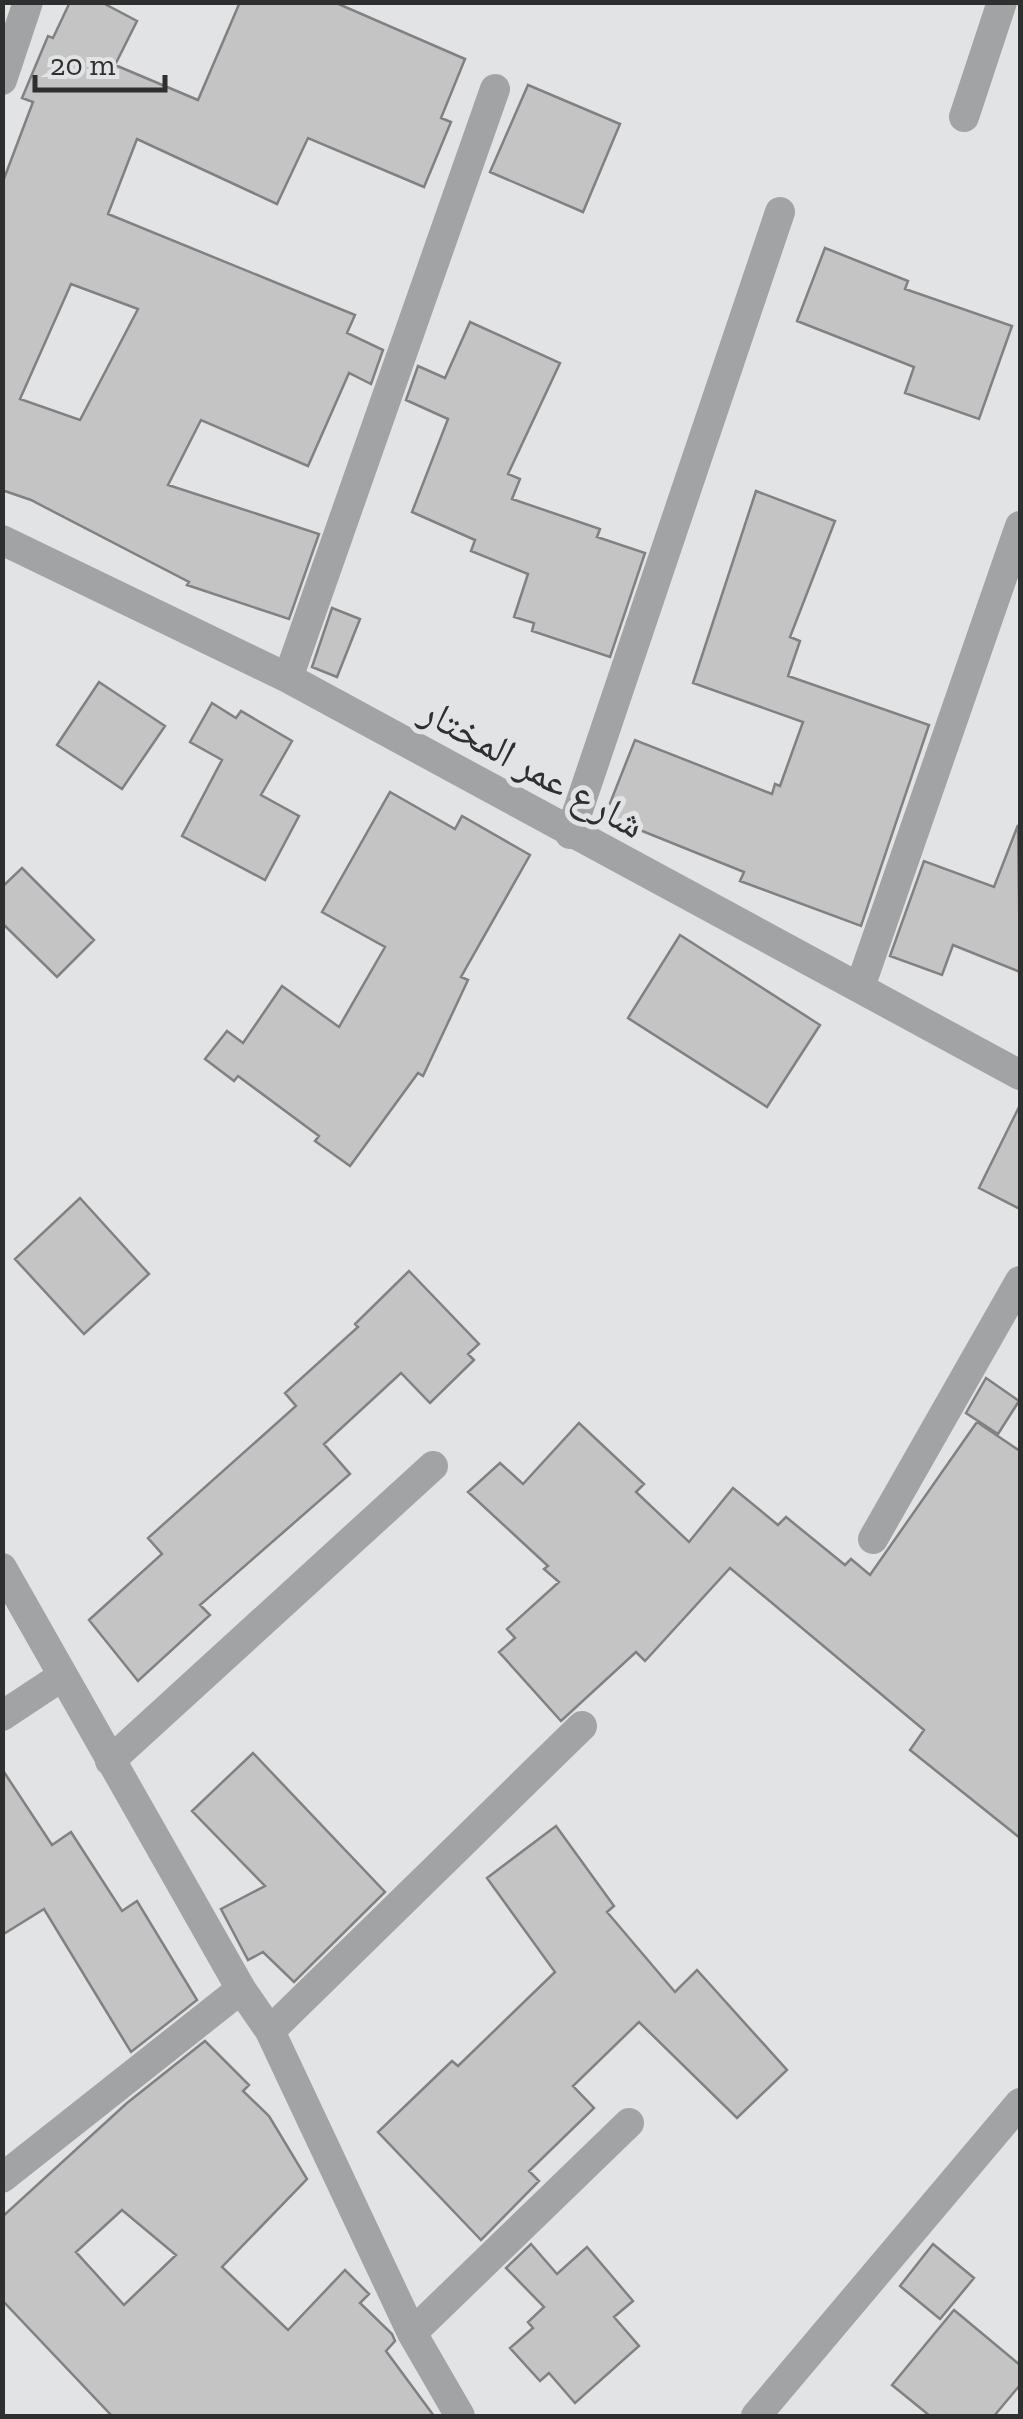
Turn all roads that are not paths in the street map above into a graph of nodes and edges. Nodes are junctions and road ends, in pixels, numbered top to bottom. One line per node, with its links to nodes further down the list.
1 (28, 2): 3 (street)
2 (1002, 2): 5 (street)
3 (2, 80)
4 (495, 89): 9 (street)
5 (964, 117)
6 (780, 212): 10 (street)
7 (1020, 526): 11 (street)
8 (2, 540): 9 (street, شارع عمر المختار)
9 (288, 678): 10 (street, شارع عمر المختار)
10 (570, 834): 11 (street, شارع عمر المختار)
11 (860, 987): 12 (street, شارع عمر المختار)
12 (1020, 1076)
13 (1020, 1281): 15 (street)
14 (433, 1466): 20 (street)
15 (873, 1539)
16 (2, 1568): 17 (street)
17 (60, 1676): 18 (street); 20 (street)
18 (2, 1716)
19 (582, 1726): 22 (street)
20 (110, 1761): 21 (street)
21 (240, 1989): 22 (street); 25 (street)
22 (270, 2030): 26 (street)
23 (1020, 2103): 28 (street)
24 (629, 2123): 26 (street)
25 (2, 2178)
26 (412, 2332): 27 (street)
27 (460, 2416)
28 (756, 2416)

